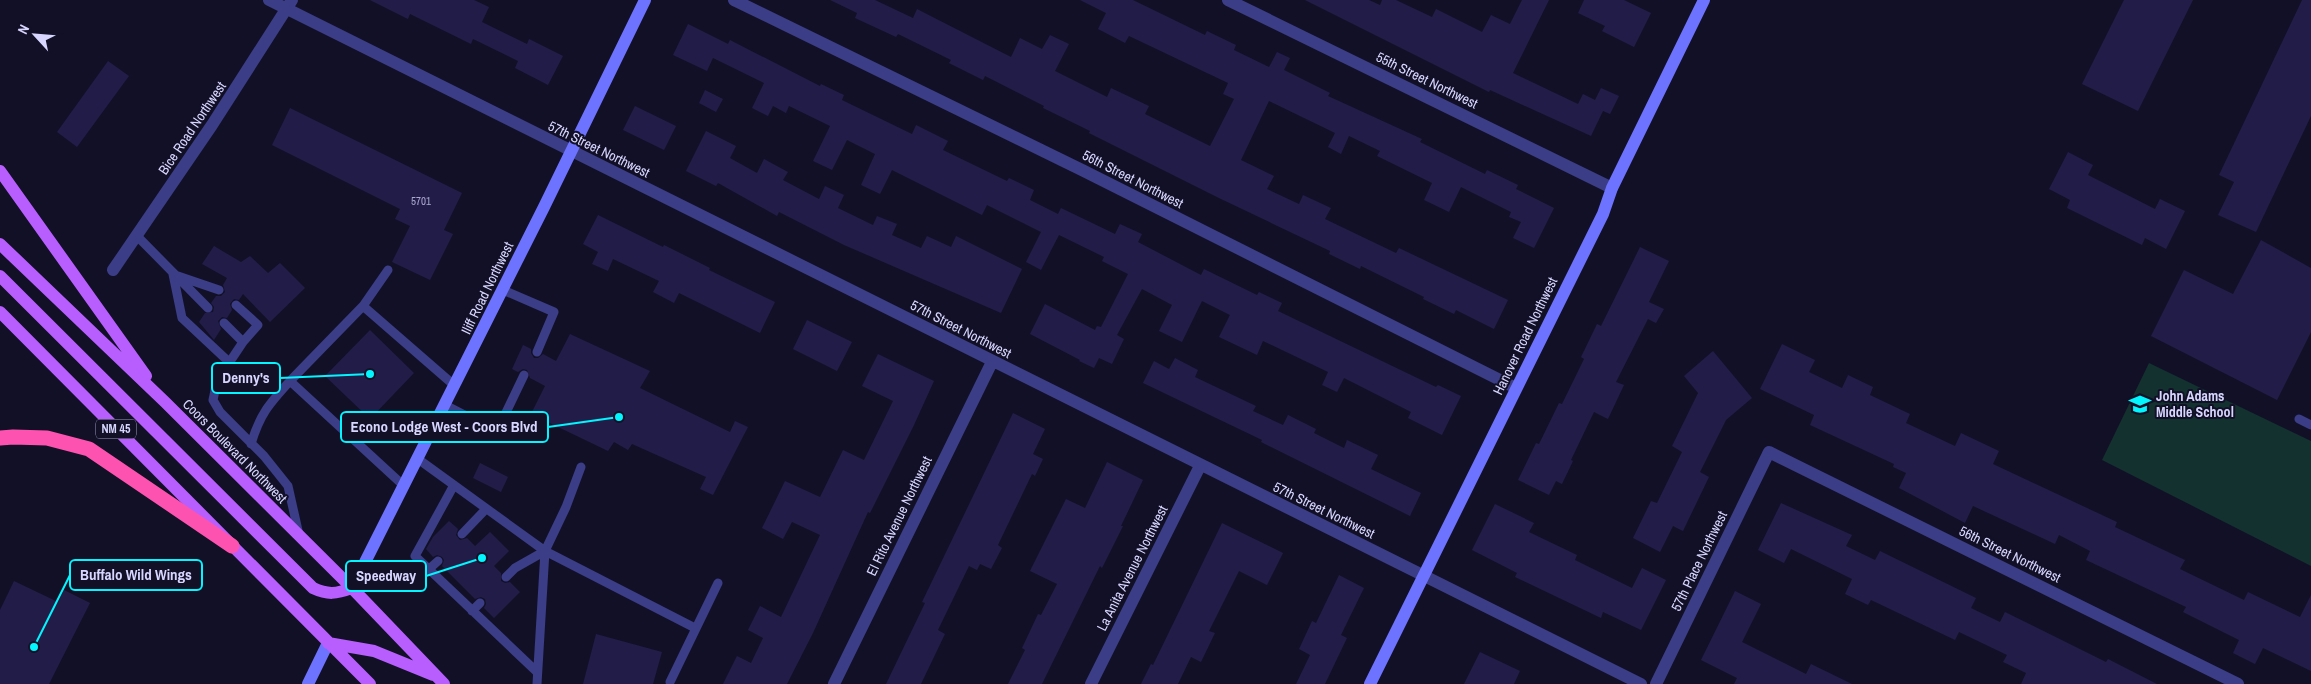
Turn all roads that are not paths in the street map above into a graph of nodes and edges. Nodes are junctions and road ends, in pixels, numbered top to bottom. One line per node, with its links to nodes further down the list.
1 (269, 0): 6 (street, 57th Street Northwest)
2 (645, 0): 7 (street, Iliff Road Northwest)
3 (734, 0): 30 (street, 56th Street Northwest)
4 (1228, 0): 9 (street, 55th Street Northwest)
5 (1704, 0): 9 (street, Hanover Road Northwest)
6 (290, 5): 7 (street, 57th Street Northwest); 10 (street, Bice Road Northwest)
7 (571, 152): 17 (street, Iliff Road Northwest); 26 (street, 57th Street Northwest)
8 (0, 171): 31 (main road)
9 (1612, 188): 30 (street, Hanover Road Northwest)
10 (137, 236): 12 (street, Bice Road Northwest); 14 (lane)
11 (0, 244): 31 (main road, Coors Boulevard Northwest)
12 (113, 270)
13 (388, 270): 19 (lane)
14 (172, 274): 16 (lane); 20 (lane); 25 (lane)
15 (0, 276): 53 (main road)
16 (220, 290)
17 (503, 290): 24 (lane); 29 (street, Iliff Road Northwest)
18 (236, 304): 23 (lane)
19 (363, 306): 28 (lane); 29 (lane)
20 (208, 308)
21 (0, 312): 46 (main road, NM 45)
22 (224, 323): 23 (lane)
23 (243, 342): 25 (lane)
24 (537, 352)
25 (229, 362): 36 (lane)
26 (992, 362): 39 (street, 57th Street Northwest); 64 (street, El Rito Avenue Northwest)
27 (524, 375): 32 (lane)
28 (290, 381): 36 (lane); 42 (lane)
29 (455, 386): 32 (street, Iliff Road Northwest)
30 (1516, 388): 50 (street, Hanover Road Northwest)
31 (165, 402): 45 (main road, Coors Boulevard Northwest)
32 (445, 405): 38 (street, Iliff Road Northwest)
33 (2299, 419): 34 (lane)
34 (2311, 425)
35 (0, 438): 46 (highway)
36 (251, 444): 45 (lane)
37 (1769, 452): 68 (street, 57th Place Northwest); 69 (street, 56th Street Northwest)
38 (418, 459): 41 (lane); 42 (street, Iliff Road Northwest)
39 (1200, 466): 50 (street, 57th Street Northwest); 65 (street, La Anita Avenue Northwest)
40 (581, 467): 47 (lane)
41 (454, 485): 43 (lane); 49 (lane)
42 (404, 486): 53 (street, Iliff Road Northwest)
43 (486, 509): 44 (lane); 47 (lane)
44 (462, 534)
45 (299, 536): 53 (main road, Coors Boulevard Northwest)
46 (232, 546): 57 (main road, NM 45)
47 (545, 551): 51 (lane); 56 (lane); 58 (lane)
48 (438, 561): 49 (lane)
49 (429, 570): 55 (lane)
50 (1424, 576): 66 (street, Hanover Road Northwest); 67 (street, 57th Street Northwest)
51 (506, 577)
52 (718, 583): 56 (lane)
53 (352, 588): 59 (main road, Coors Boulevard Northwest)
54 (480, 603): 55 (lane)
55 (472, 611): 58 (lane)
56 (695, 628): 60 (lane)
57 (328, 643): 59 (main road); 61 (street); 62 (main road, NM 45)
58 (537, 672): 63 (lane)
59 (441, 681)
60 (670, 682)
61 (308, 684)
62 (370, 684)
63 (536, 684)
64 (834, 684)
65 (1091, 684)
66 (1370, 684)
67 (1641, 684)
68 (1656, 684)
69 (2238, 684)

